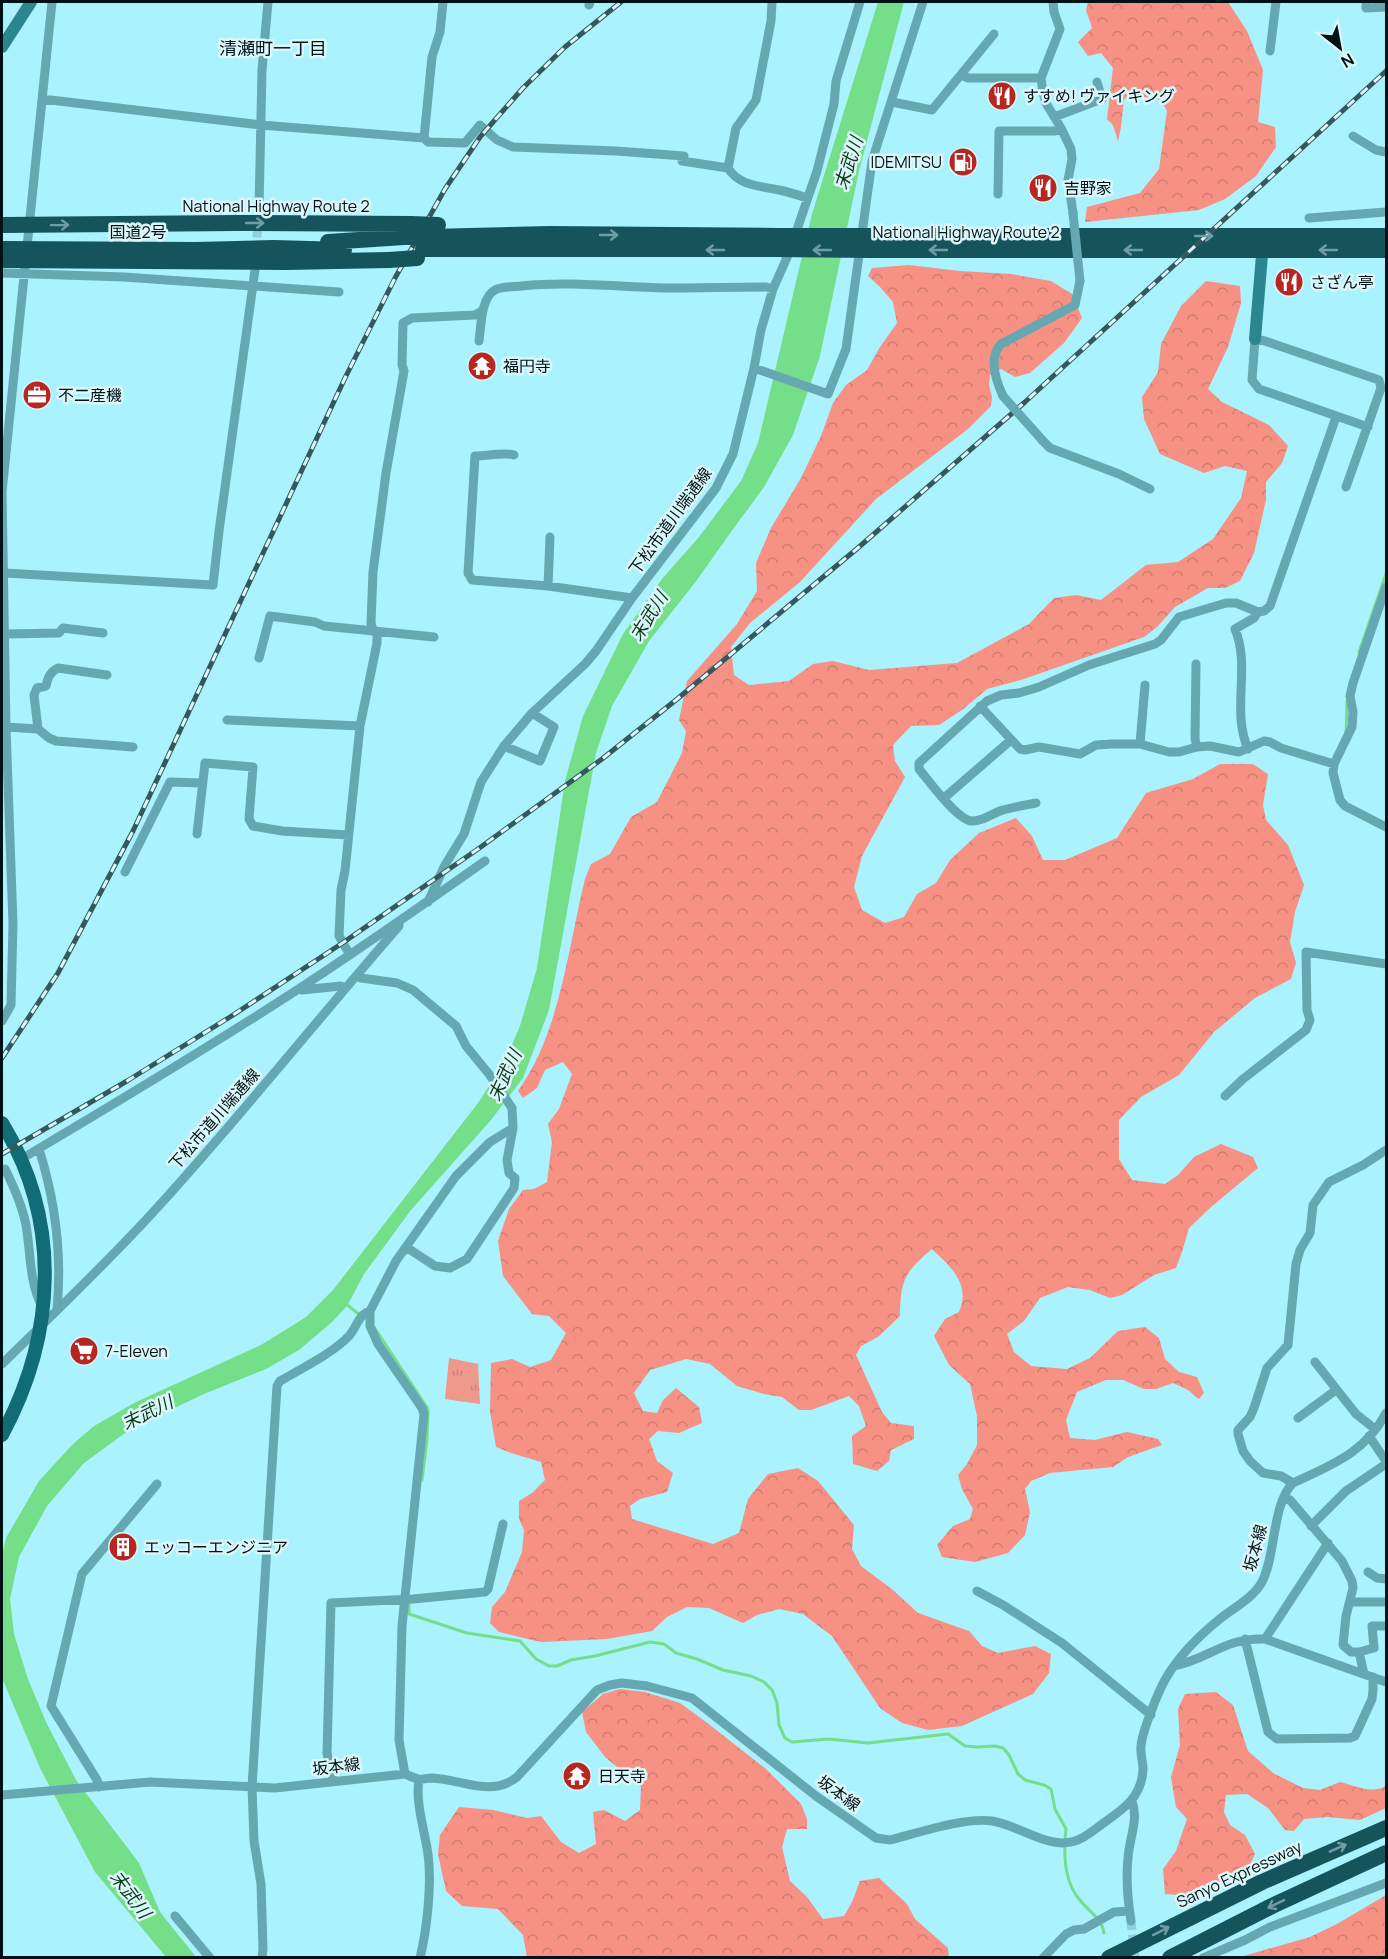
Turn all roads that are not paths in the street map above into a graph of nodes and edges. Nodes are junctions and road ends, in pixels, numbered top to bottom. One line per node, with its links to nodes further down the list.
1 (31, 2): 13 (street)
2 (52, 2): 18 (street)
3 (268, 2): 21 (street)
4 (442, 2): 24 (street)
5 (772, 2): 26 (street)
6 (860, 2): 28 (street, 下松市道川端通線)
7 (923, 2): 19 (street)
8 (1053, 2): 16 (street)
9 (1276, 2): 14 (street)
10 (1366, 2): 11 (street)
11 (1386, 8)
12 (994, 34): 15 (street)
13 (4, 39)
14 (1270, 51)
15 (961, 75): 16 (street); 19 (street)
16 (1041, 78): 20 (street)
17 (1097, 82): 20 (street)
18 (42, 99): 21 (street); 33 (street)
19 (892, 102): 52 (street)
20 (1054, 117): 22 (street)
21 (261, 125): 24 (street); 29 (street)
22 (1061, 128): 27 (street); 57 (street, bridge)
23 (1353, 136): 25 (street)
24 (424, 138): 26 (street)
25 (1386, 152)
26 (728, 168): 28 (street)
27 (998, 194)
28 (807, 198): 47 (street, 下松市道川端通線)
29 (259, 208)
30 (1386, 212): 31 (street)
31 (1309, 218)
32 (2, 225): 33 (highway, National Highway Route 2)
33 (30, 226): 36 (highway, National Highway Route 2, one-way to 36); 43 (street)
34 (1386, 237): 38 (highway, National Highway Route 2)
35 (547, 242): 37 (highway, National Highway Route 2); 37 (highway, National Highway Route 2); 38 (highway, National Highway Route 2, bridge)
36 (400, 243): 37 (highway, National Highway Route 2, bridge); 37 (highway, National Highway Route 2); 39 (highway, National Highway Route 2); 43 (highway, National Highway Route 2)
37 (427, 243)
38 (1264, 243): 41 (highway, National Highway Route 2, one-way to 38); 50 (street)
39 (274, 248): 40 (highway, 国道2号, bridge)
40 (2, 249)
41 (1386, 250)
42 (2, 260): 43 (highway, National Highway Route 2)
43 (26, 267): 45 (street); 46 (street); 58 (street)
44 (255, 270): 46 (street)
45 (2, 273)
46 (253, 286): 48 (street); 60 (street)
47 (773, 289): 49 (street); 52 (street, 下松市道川端通線)
48 (339, 292)
49 (482, 311): 51 (street); 65 (street)
50 (1255, 339): 53 (street); 54 (street)
51 (479, 341)
52 (757, 369): 63 (street, 下松市道川端通線)
53 (1336, 417): 54 (street); 64 (street)
54 (1368, 427): 56 (street)
55 (514, 455): 61 (street)
56 (1346, 487)
57 (1150, 489)
58 (2, 492): 60 (street)
59 (550, 537): 61 (street)
60 (5, 573): 67 (street)
61 (548, 586): 63 (street)
62 (1386, 587): 85 (street)
63 (632, 598): 74 (street, 下松市道川端通線)
64 (1258, 612): 73 (street); 84 (street)
65 (373, 630): 68 (street); 69 (street); 76 (street)
66 (103, 633): 67 (street)
67 (6, 634): 77 (street)
68 (434, 637)
69 (259, 658)
70 (1196, 664): 83 (street)
71 (107, 675): 78 (street)
72 (1145, 685): 80 (street)
73 (980, 706): 79 (street); 87 (street)
74 (532, 712): 81 (street, 下松市道川端通線); 81 (street)
75 (228, 720): 76 (street)
76 (360, 726): 91 (street)
77 (6, 727): 78 (street); 97 (street)
78 (38, 729): 82 (street)
79 (1011, 740): 80 (street); 87 (street)
80 (1140, 744): 83 (street)
81 (504, 746): 94 (street, 下松市道川端通線)
82 (133, 747)
83 (1197, 747): 84 (street)
84 (1248, 749): 85 (street)
85 (1334, 764): 89 (street)
86 (202, 783): 90 (street); 91 (street); 93 (street)
87 (944, 798): 88 (street)
88 (1036, 803)
89 (1386, 827)
90 (197, 834)
91 (348, 835): 98 (street)
92 (485, 861): 94 (street)
93 (125, 872)
94 (428, 902): 95 (street)
95 (399, 922): 98 (street); 100 (street, 下松市道川端通線)
96 (2, 943): 97 (street)
97 (12, 944): 103 (street)
98 (350, 955): 101 (street)
99 (1386, 964): 104 (street)
100 (356, 976): 102 (street, 下松市道川端通線); 106 (street)
101 (300, 988): 102 (street); 107 (street)
102 (345, 988): 113 (street, 下松市道川端通線)
103 (2, 1020)
104 (1225, 1096)
105 (2, 1123): 113 (main road)
106 (513, 1128): 112 (street); 112 (street)
107 (39, 1149): 109 (street); 113 (street)
108 (1386, 1150): 124 (street)
109 (28, 1155)
110 (14, 1163): 111 (street)
111 (3, 1170): 113 (street)
112 (406, 1247): 114 (street)
113 (50, 1309): 115 (main road)
114 (365, 1314): 133 (street); 147 (street)
115 (41, 1326): 117 (street); 122 (main road)
116 (1315, 1362): 118 (street)
117 (2, 1364)
118 (1336, 1390): 120 (street); 121 (street)
119 (1386, 1413): 121 (street)
120 (1298, 1418)
121 (1372, 1433): 123 (street); 124 (street)
122 (2, 1435)
123 (1386, 1463): 128 (street)
124 (1293, 1483): 126 (street, 坂本線)
125 (157, 1484): 148 (street)
126 (1285, 1498): 128 (street); 140 (street, 坂本線)
127 (503, 1524): 133 (street)
128 (1311, 1526): 129 (street)
129 (1328, 1543): 134 (street); 138 (street)
130 (1368, 1572): 131 (street)
131 (1386, 1579)
132 (977, 1591): 143 (street)
133 (408, 1599): 144 (street); 146 (street)
134 (1350, 1602): 135 (street); 139 (street)
135 (1386, 1602)
136 (1386, 1626): 139 (street)
137 (1245, 1639): 138 (street); 140 (street); 141 (street)
138 (1265, 1639): 141 (street)
139 (1359, 1652): 141 (street)
140 (1174, 1666): 143 (street, 坂本線)
141 (1368, 1675): 142 (street)
142 (1386, 1682)
143 (1151, 1715): 150 (street, 坂本線)
144 (405, 1774): 145 (street, 坂本線); 146 (street, 坂本線)
145 (419, 1780): 150 (street, 坂本線); 157 (street)
146 (333, 1781): 147 (street, 坂本線)
147 (252, 1787): 148 (street, 坂本線); 156 (street)
148 (95, 1788): 149 (street, 坂本線)
149 (2, 1795)
150 (1132, 1801): 158 (street)
151 (1386, 1828): 159 (highway, Sanyo Expressway, one-way to 151)
152 (1386, 1853): 160 (highway, one-way to 160)
153 (1386, 1883): 161 (street)
154 (175, 1916): 155 (street)
155 (210, 1958)
156 (262, 1958)
157 (420, 1958)
158 (1043, 1958)
159 (1109, 1958)
160 (1170, 1958)
161 (1203, 1958)

